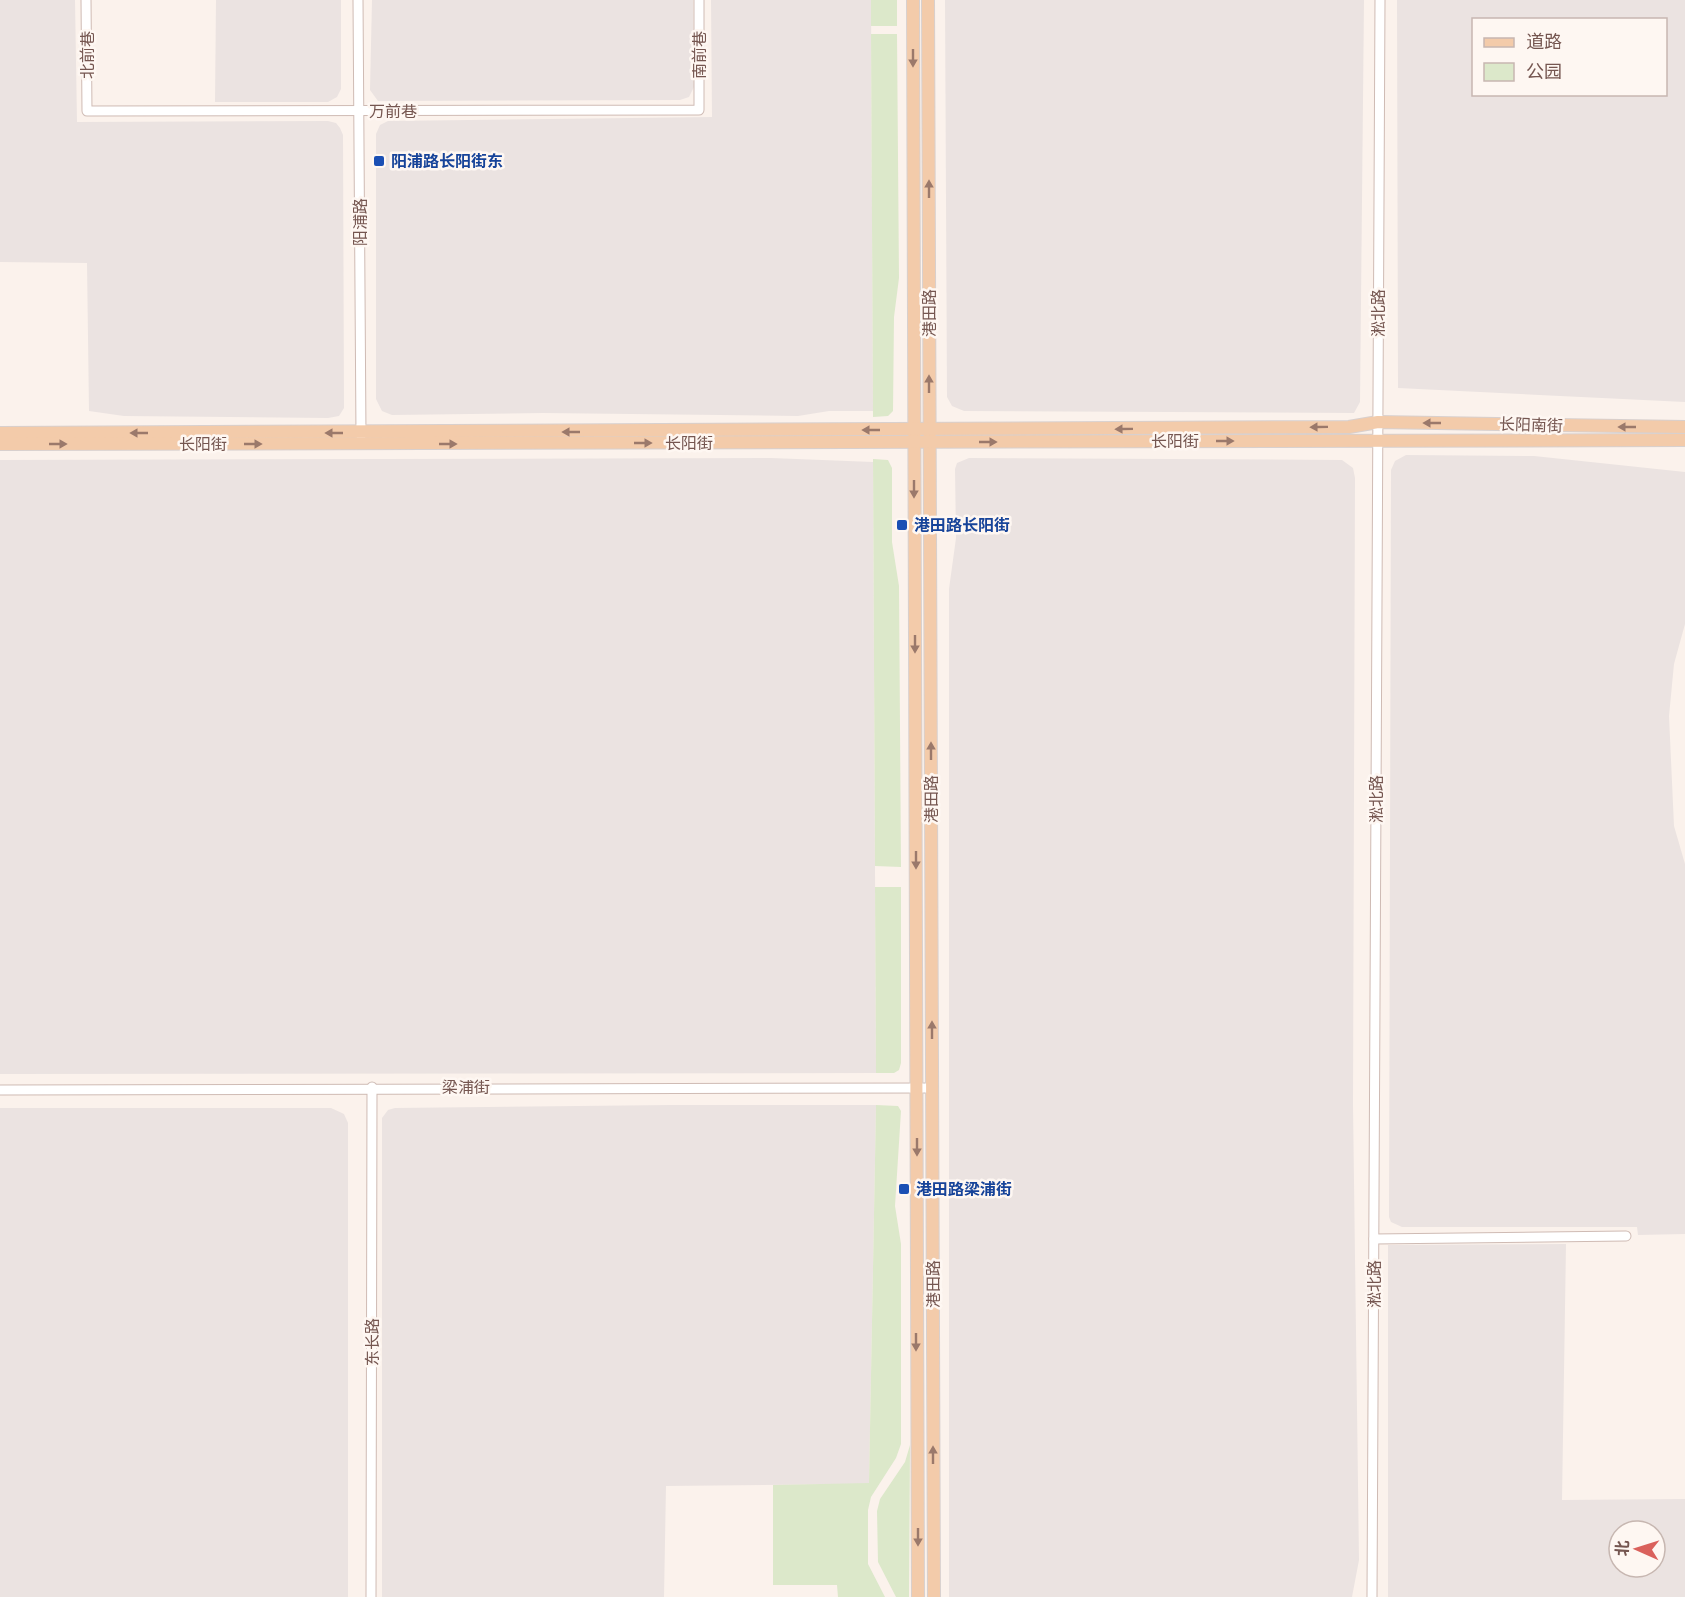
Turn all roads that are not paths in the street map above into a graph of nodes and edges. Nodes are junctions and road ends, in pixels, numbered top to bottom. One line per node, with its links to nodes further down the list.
1 (86, 0): 8 (street, 北前巷)
2 (358, 0): 9 (street, 阳浦路)
3 (699, 0): 7 (street, 南前巷)
4 (913, 0): 13 (main road, 港田路, one-way to 13)
5 (928, 0): 14 (main road, 港田路, one-way to 5)
6 (1380, 0): 10 (street, 淞北路)
7 (699, 110): 9 (street, 万前巷)
8 (87, 111): 9 (street, 万前巷)
9 (358, 111): 15 (street, 阳浦路)
10 (1378, 422): 11 (main road, 长阳南街, one-way to 10); 14 (main road, 长阳街, one-way to 14); 16 (street, 淞北路)
11 (1685, 427)
12 (0, 433): 15 (main road, 长阳街, one-way to 12)
13 (914, 436): 14 (main road, 长阳街); 15 (main road, 长阳街); 20 (main road, 港田路, one-way to 20)
14 (930, 436): 16 (main road, 长阳街, one-way to 16); 21 (main road, 港田路, one-way to 14)
15 (361, 439): 18 (main road, 长阳街, one-way to 15)
16 (1378, 440): 17 (main road, 长阳南街); 24 (street, 淞北路)
17 (1685, 440)
18 (0, 444)
19 (372, 1088): 20 (street, 梁浦街); 22 (street, 梁浦街); 25 (street, 东长路)
20 (917, 1088): 21 (street, 梁浦街); 26 (main road, 港田路, one-way to 26)
21 (932, 1088): 27 (main road, 港田路, one-way to 21)
22 (0, 1090)
23 (1626, 1236): 24 (street)
24 (1374, 1239): 28 (street, 淞北路)
25 (371, 1597)
26 (918, 1597)
27 (934, 1597)
28 (1372, 1597)

